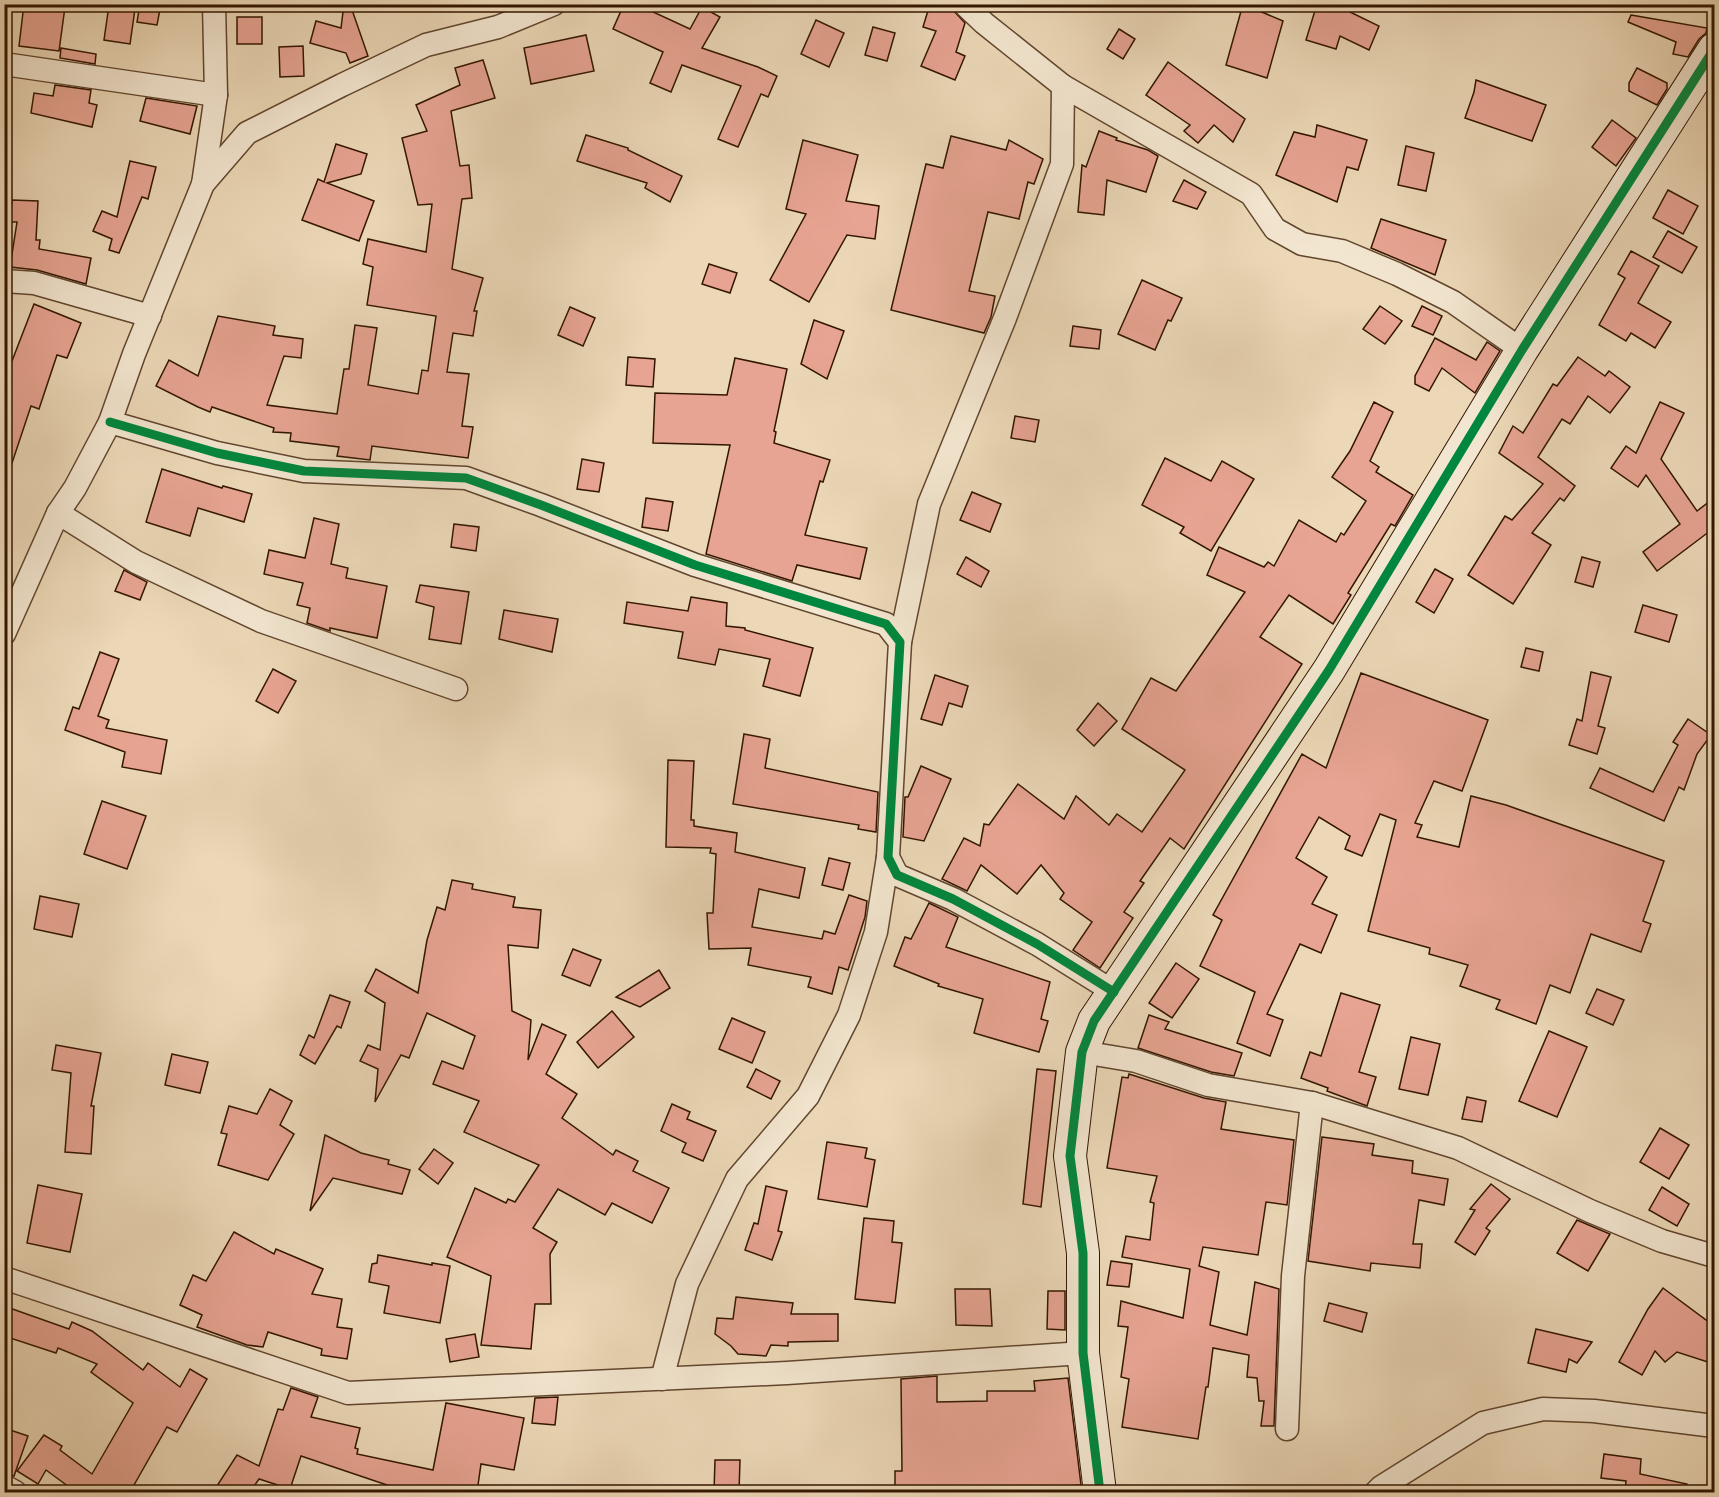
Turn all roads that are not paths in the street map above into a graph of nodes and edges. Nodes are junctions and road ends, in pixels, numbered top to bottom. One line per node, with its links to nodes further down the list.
1 (214, 4): 7 (street)
2 (554, 4): 8 (street)
3 (964, 4): 6 (street)
4 (1714, 49): 11 (street)
5 (4, 64): 7 (street)
6 (1063, 86): 11 (street); 15 (street)
7 (216, 95): 8 (street)
8 (203, 184): 10 (street)
9 (4, 280): 10 (street)
10 (150, 316): 12 (street)
11 (1522, 350): 18 (street)
12 (110, 422): 13 (street); 15 (street)
13 (58, 513): 14 (street); 16 (street)
14 (4, 634)
15 (900, 642): 17 (street)
16 (456, 689)
17 (888, 857): 18 (street); 24 (street)
18 (1114, 992): 19 (street)
19 (1082, 1052): 20 (street); 23 (street)
20 (1312, 1103): 21 (street); 26 (street)
21 (1714, 1256)
22 (4, 1278): 24 (street)
23 (1083, 1353): 24 (street); 29 (street)
24 (662, 1379)
25 (1714, 1426): 30 (street)
26 (1287, 1429)
27 (4, 1486): 28 (street)
28 (15, 1492)
29 (1100, 1492)
30 (1376, 1492)

